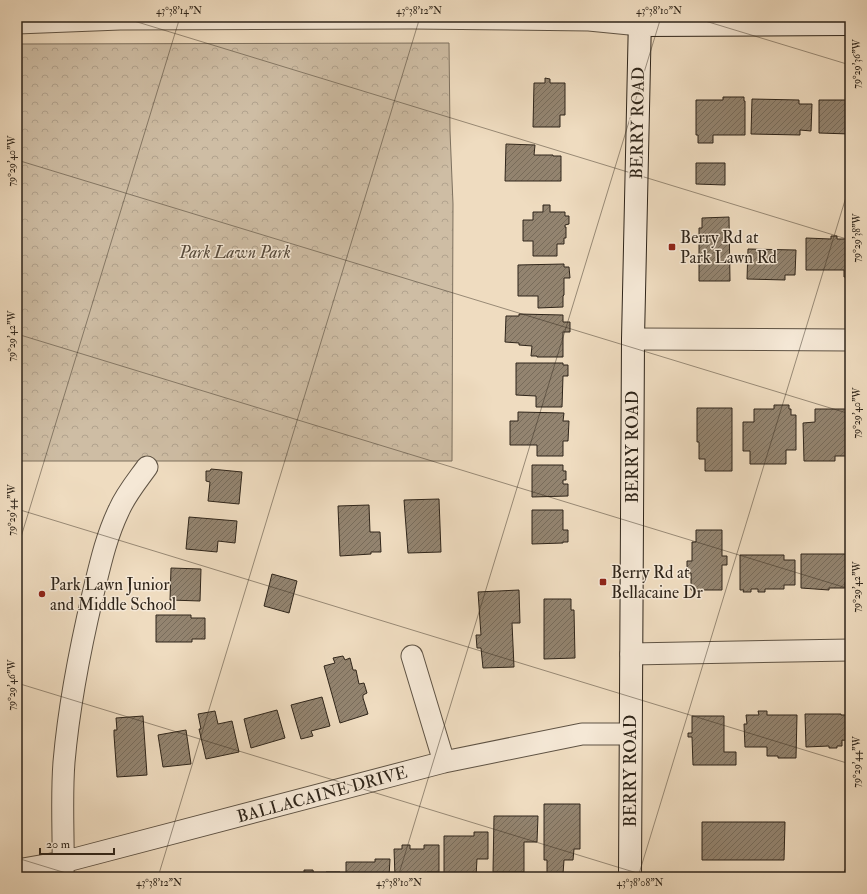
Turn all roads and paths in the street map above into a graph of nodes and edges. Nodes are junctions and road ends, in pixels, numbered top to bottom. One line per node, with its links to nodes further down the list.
1 (120, 18): 2 (street); 3 (street)
2 (640, 21): 4 (street); 5 (street, BERRY ROAD)
3 (17, 23)
4 (850, 24)
5 (633, 339): 6 (street); 9 (street, BERRY ROAD)
6 (850, 340)
7 (147, 467): 13 (street)
8 (850, 650): 9 (street)
9 (631, 654): 11 (street, BERRY ROAD)
10 (412, 656): 12 (street)
11 (630, 734): 12 (street, BALLACAINE DRIVE); 15 (street, BERRY ROAD)
12 (444, 762): 13 (street, BALLACAINE DRIVE)
13 (63, 869): 14 (street, BALLACAINE DRIVE)
14 (17, 870)
15 (630, 877)

